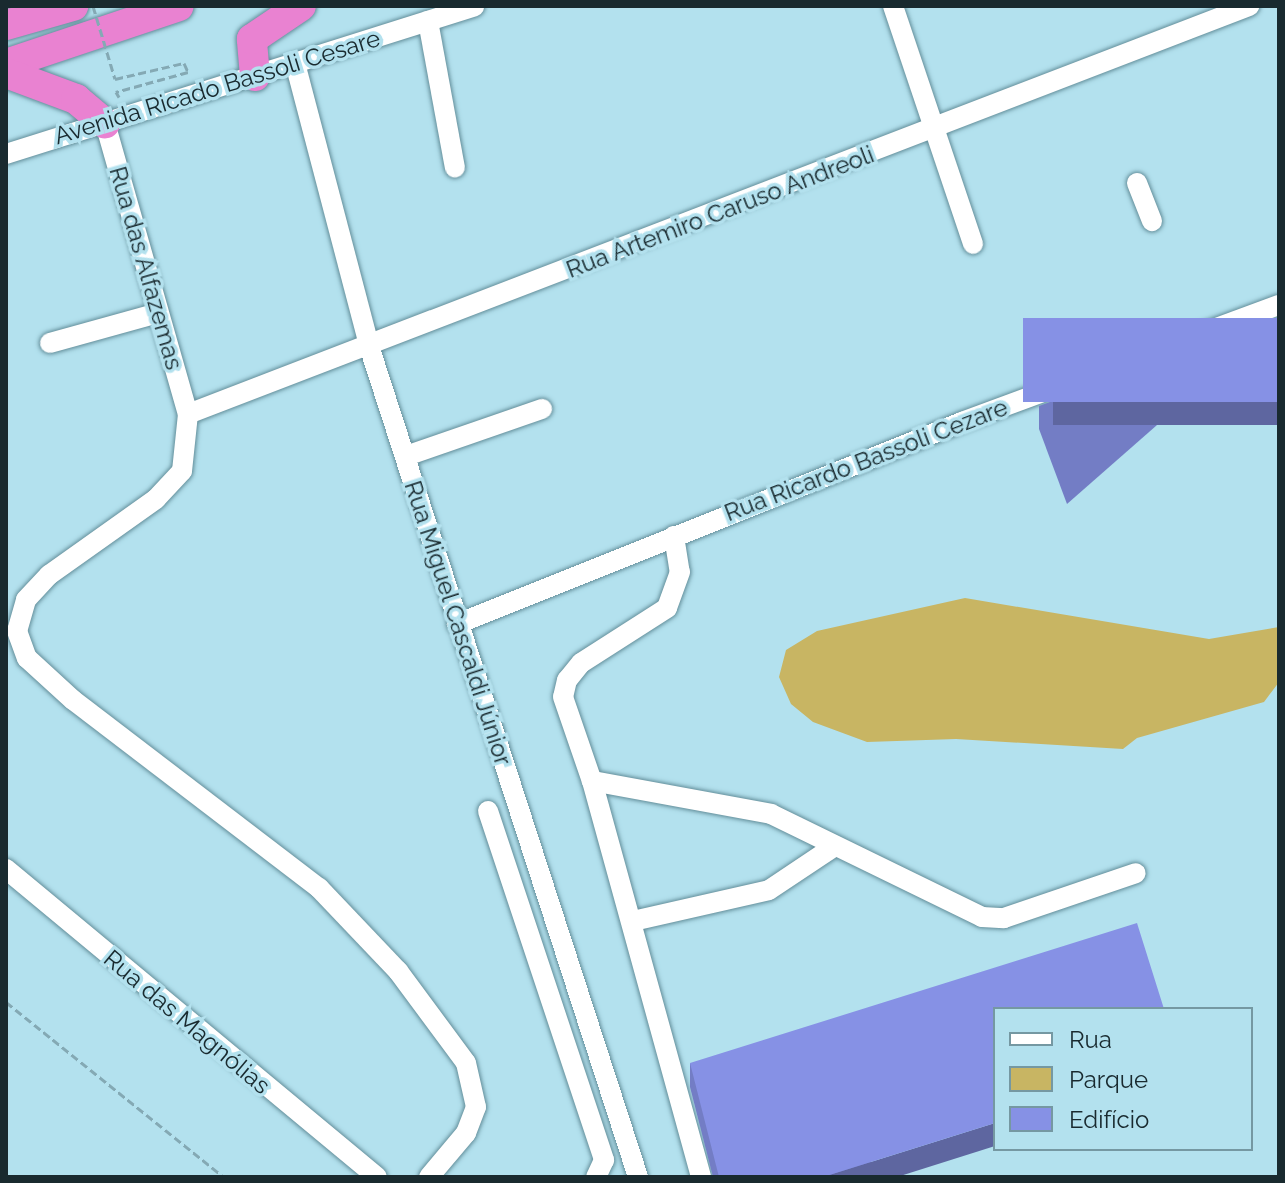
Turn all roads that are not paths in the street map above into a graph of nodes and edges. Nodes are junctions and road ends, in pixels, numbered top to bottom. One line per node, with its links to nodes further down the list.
1 (73, 6): 8 (highway)
2 (179, 6): 10 (highway)
3 (301, 6): 12 (highway)
4 (474, 6): 7 (street, Avenida Ricado Bassoli Cesare)
5 (893, 6): 14 (street)
6 (1249, 6): 14 (street, Rua Artemiro Caruso Andreoli)
7 (428, 21): 9 (street, Avenida Ricado Bassoli Cesare); 16 (street)
8 (6, 25)
9 (295, 63): 12 (street, Avenida Ricado Bassoli Cesare); 23 (street, Rua Miguel Cascaldi Júnior)
10 (6, 64)
11 (6, 73): 13 (highway)
12 (255, 76): 13 (street, Avenida Ricado Bassoli Cesare)
13 (118, 118): 15 (street, Avenida Ricado Bassoli Cesare); 21 (street, Rua das Alfazemas)
14 (931, 130): 19 (street); 23 (street, Rua Artemiro Caruso Andreoli)
15 (6, 154)
16 (455, 168)
17 (1137, 183): 18 (street)
18 (1152, 221)
19 (973, 244)
20 (1279, 305): 27 (street, Rua Ricardo Bassoli Cezare)
21 (158, 313): 22 (street); 25 (street, Rua das Alfazemas)
22 (50, 343)
23 (369, 346): 25 (street, Rua Artemiro Caruso Andreoli); 26 (street, Rua Miguel Cascaldi Júnior)
24 (542, 409): 26 (street)
25 (188, 414): 36 (street)
26 (406, 456): 28 (street, Rua Miguel Cascaldi Júnior)
27 (674, 536): 28 (street, Rua Ricardo Bassoli Cezare); 29 (street)
28 (457, 624): 38 (street, Rua Miguel Cascaldi Júnior)
29 (592, 781): 31 (street); 34 (street)
30 (488, 811): 37 (street)
31 (835, 846): 33 (street); 34 (street)
32 (6, 869): 35 (street, Rua das Magnólias)
33 (1136, 873)
34 (633, 921): 39 (street)
35 (374, 1175)
36 (429, 1177)
37 (596, 1177)
38 (638, 1177)
39 (701, 1177)

